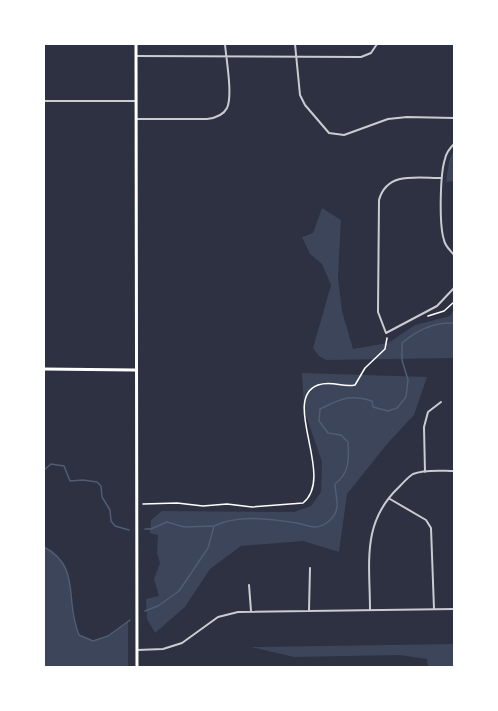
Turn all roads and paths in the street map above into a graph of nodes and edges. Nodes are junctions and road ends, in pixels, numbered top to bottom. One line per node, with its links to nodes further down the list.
1 (136, 44): 5 (main road)
2 (225, 44): 6 (street)
3 (296, 44): 7 (street)
4 (378, 44): 7 (street)
5 (136, 56): 6 (street); 9 (main road)
6 (226, 57): 7 (street); 11 (street)
7 (296, 57): 10 (street)
8 (44, 101): 9 (street)
9 (136, 101): 11 (main road)
10 (454, 118)
11 (136, 119): 20 (main road)
12 (454, 144): 13 (street)
13 (442, 178): 14 (street); 18 (street)
14 (454, 255)
15 (454, 288): 17 (street)
16 (454, 302): 17 (path)
17 (421, 314): 18 (street)
18 (386, 333): 25 (path)
19 (44, 369): 20 (main road)
20 (135, 370): 33 (main road)
21 (441, 402): 23 (street)
22 (454, 471): 23 (street)
23 (425, 472): 24 (street)
24 (389, 498): 28 (street); 31 (street)
25 (143, 504)
26 (310, 568): 30 (street)
27 (249, 585): 32 (street)
28 (434, 609): 29 (street); 31 (street)
29 (454, 609)
30 (309, 610): 31 (street); 32 (street)
31 (370, 610)
32 (251, 611): 33 (street)
33 (137, 650): 34 (main road)
34 (137, 668)

